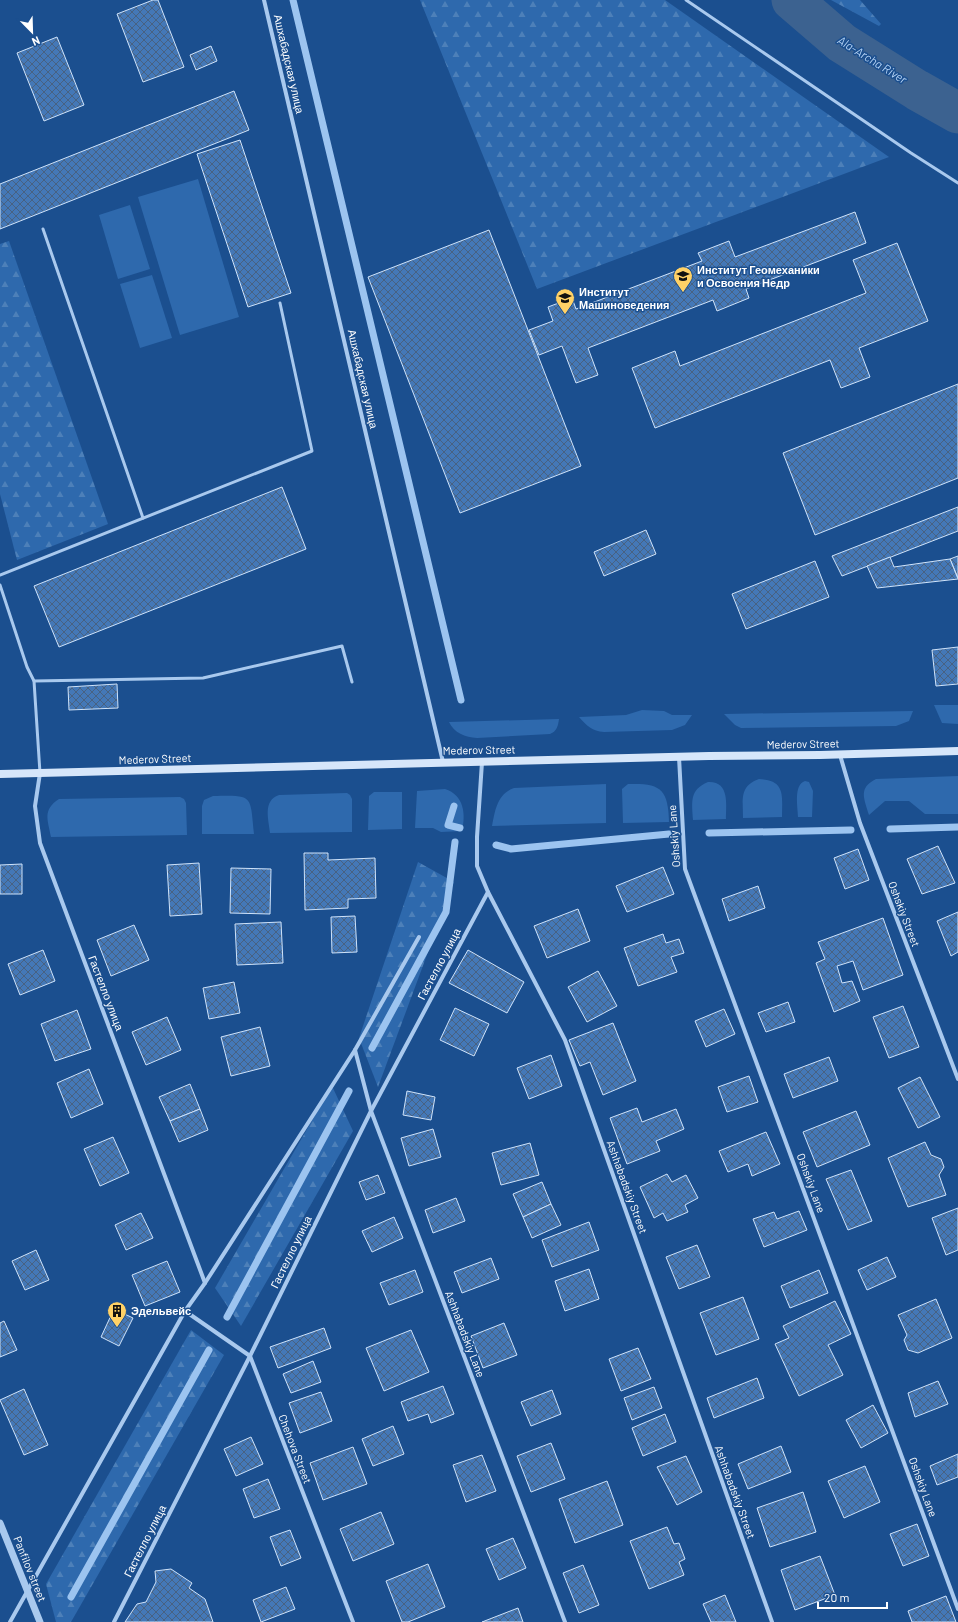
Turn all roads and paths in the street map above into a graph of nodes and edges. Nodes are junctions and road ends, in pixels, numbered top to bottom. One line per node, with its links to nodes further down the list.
1 (264, 0): 15 (street, Ашхабадская улица)
2 (686, 0): 3 (lane)
3 (958, 183)
4 (43, 229): 6 (lane)
5 (280, 303): 6 (lane)
6 (143, 518): 7 (lane)
7 (0, 575)
8 (0, 585): 9 (lane)
9 (34, 681): 10 (lane); 16 (lane)
10 (352, 682)
11 (958, 751): 12 (main road, Mederov Street)
12 (840, 754): 13 (main road, Mederov Street); 21 (street, Oshskiy Street)
13 (679, 757): 14 (main road, Mederov Street); 28 (street, Oshskiy Lane)
14 (482, 761): 15 (main road, Mederov Street); 18 (street, Ashhabadskiy Street)
15 (443, 762): 16 (main road, Mederov Street)
16 (40, 773): 17 (main road, Mederov Street); 23 (street, Гастелло улица)
17 (0, 774)
18 (488, 892): 22 (street, Гастелло улица); 34 (street, Ashhabadskiy Street)
19 (419, 937): 20 (street)
20 (356, 1050): 22 (street, Ashhabadskiy Lane); 23 (street)
21 (958, 1079)
22 (371, 1111): 25 (street, Гастелло улица); 33 (street, Ashhabadskiy Lane)
23 (205, 1283): 24 (street)
24 (185, 1311): 25 (street); 27 (street)
25 (250, 1356): 31 (street, Гастелло улица); 32 (street, Chehova Street)
26 (0, 1523): 27 (street, Panfilov street)
27 (27, 1591): 29 (street); 30 (street, Panfilov street)
28 (958, 1609)
29 (10, 1622)
30 (40, 1622)
31 (114, 1622)
32 (353, 1622)
33 (565, 1622)
34 (772, 1622)

